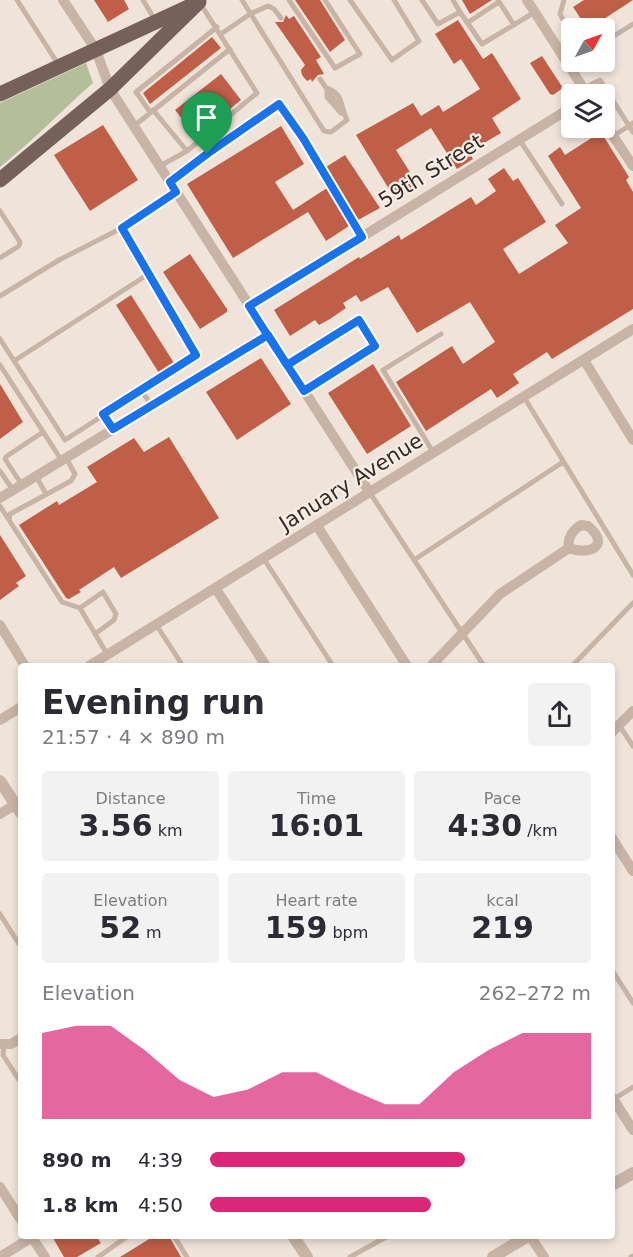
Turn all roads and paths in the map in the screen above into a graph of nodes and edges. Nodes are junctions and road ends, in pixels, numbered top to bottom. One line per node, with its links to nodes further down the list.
1 (17, 0): 31 (lane)
2 (63, 0): 29 (street)
3 (142, 0): 21 (lane)
4 (242, 0): 18 (lane)
5 (289, 0): 6 (lane)
6 (326, 0)
7 (350, 0): 8 (lane)
8 (394, 0)
9 (422, 0): 16 (lane)
10 (453, 0): 16 (lane)
11 (527, 0): 17 (street)
12 (564, 0): 20 (lane)
13 (200, 1): 15 (main road); 25 (lane); 34 (main road)
14 (499, 1): 22 (lane); 23 (lane)
15 (179, 5): 21 (main road)
16 (460, 12): 22 (lane)
17 (535, 12): 23 (lane); 30 (street)
18 (250, 14): 19 (lane); 26 (lane); 39 (lane)
19 (281, 18)
20 (562, 18)
21 (156, 22): 29 (main road)
22 (467, 23): 23 (lane)
23 (513, 24)
24 (633, 24): 27 (lane)
25 (216, 27): 26 (lane); 37 (lane)
26 (221, 34): 28 (lane)
27 (615, 35)
28 (230, 48): 37 (lane); 45 (lane)
29 (96, 50): 31 (main road); 34 (street)
30 (561, 50)
31 (59, 66): 35 (main road)
32 (320, 79): 33 (lane)
33 (327, 88): 39 (lane); 39 (lane)
34 (110, 89): 40 (street); 48 (main road)
35 (0, 94)
36 (615, 102): 41 (lane)
37 (152, 111): 40 (lane); 45 (lane)
38 (561, 114): 44 (street, 59th Street)
39 (344, 116)
40 (134, 126): 46 (street)
41 (632, 127): 42 (lane)
42 (615, 136)
43 (615, 138): 47 (street)
44 (519, 139): 50 (lane); 53 (street, 59th Street)
45 (186, 151): 46 (lane)
46 (160, 166): 49 (street)
47 (633, 166)
48 (0, 180)
49 (173, 187): 52 (lane); 53 (lane); 57 (street)
50 (562, 204)
51 (0, 211): 54 (lane)
52 (122, 228): 55 (lane); 56 (lane)
53 (362, 237): 57 (street, 59th Street)
54 (0, 258)
55 (147, 275): 63 (lane); 66 (lane)
56 (0, 296)
57 (249, 306): 60 (street)
58 (633, 330): 62 (street, January Avenue)
59 (441, 334): 74 (lane)
60 (268, 335): 65 (street); 69 (street)
61 (0, 339): 63 (lane)
62 (584, 360): 68 (street, January Avenue); 73 (street)
63 (14, 361): 70 (lane)
64 (0, 365): 72 (lane)
65 (287, 365): 67 (street); 67 (lane)
66 (141, 390): 69 (lane); 70 (lane)
67 (304, 391): 80 (street)
68 (524, 398): 74 (street, January Avenue); 76 (lane)
69 (152, 406): 71 (street)
70 (103, 414): 71 (lane)
71 (113, 429): 75 (street)
72 (43, 432): 75 (lane); 79 (lane)
73 (633, 440)
74 (434, 453): 80 (street, January Avenue)
75 (64, 459): 78 (street); 81 (lane)
76 (563, 462): 88 (lane); 89 (lane)
77 (0, 471): 79 (lane)
78 (36, 476): 79 (street); 81 (lane)
79 (18, 488): 82 (street)
80 (370, 493): 85 (street, January Avenue); 88 (lane)
81 (46, 494): 84 (lane)
82 (0, 498)
83 (0, 506): 84 (lane)
84 (9, 520): 92 (lane)
85 (317, 526): 87 (street, January Avenue); 103 (street)
86 (569, 548): 96 (street)
87 (264, 559): 90 (street, January Avenue); 102 (lane)
88 (414, 560): 96 (lane)
89 (633, 575)
90 (216, 589): 94 (street, January Avenue); 101 (street)
91 (633, 603): 106 (lane)
92 (80, 608): 95 (lane); 95 (lane)
93 (0, 625): 98 (street)
94 (157, 626): 97 (street, January Avenue); 100 (lane)
95 (95, 634): 97 (lane)
96 (463, 634): 104 (street); 105 (lane)
97 (107, 655): 99 (street, January Avenue)
98 (23, 663)
99 (97, 663)
100 (181, 663)
101 (264, 663)
102 (331, 663)
103 (405, 663)
104 (434, 663)
105 (482, 663)
106 (575, 663)
107 (18, 709): 109 (street)
108 (633, 711): 110 (street)
109 (0, 720)
110 (616, 728): 111 (lane)
111 (633, 747)
112 (0, 781): 113 (street)
113 (18, 809): 114 (street)
114 (0, 814)
115 (615, 843): 116 (street)
116 (633, 871)
117 (0, 914): 118 (lane)
118 (18, 942)
119 (615, 975): 120 (lane)
120 (633, 1003)
121 (18, 1039): 122 (street)
122 (2, 1045): 123 (lane)
123 (18, 1078)
124 (633, 1087): 125 (lane)
125 (615, 1096)
126 (615, 1103): 127 (street)
127 (633, 1130)
128 (633, 1173): 129 (street)
129 (615, 1183)
130 (0, 1187): 131 (street)
131 (18, 1215)
132 (27, 1239): 140 (street)
133 (34, 1239): 141 (street)
134 (124, 1239): 142 (lane)
135 (176, 1239): 143 (lane)
136 (295, 1239): 144 (street)
137 (378, 1239): 145 (lane)
138 (524, 1239): 146 (street)
139 (531, 1239): 147 (street)
140 (0, 1257)
141 (45, 1257)
142 (98, 1257)
143 (187, 1257)
144 (307, 1257)
145 (350, 1257)
146 (493, 1257)
147 (544, 1257)

